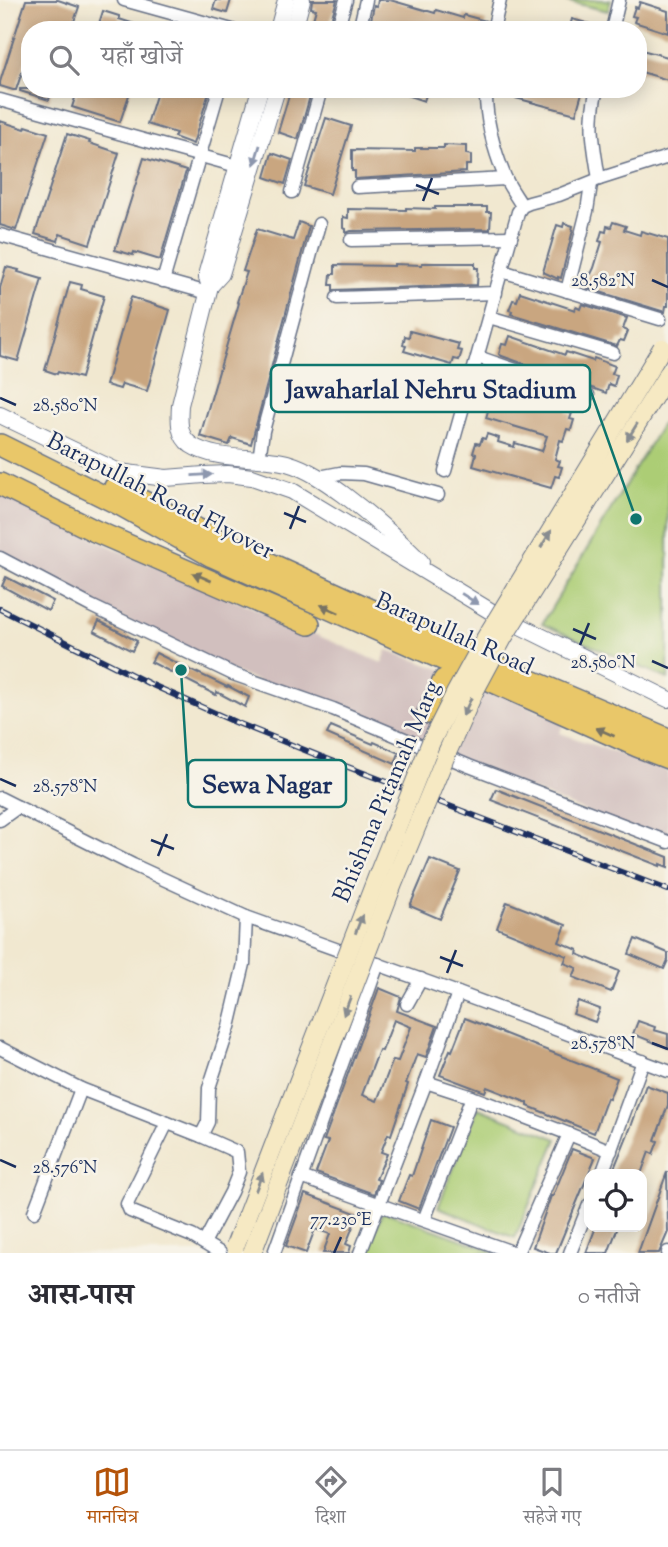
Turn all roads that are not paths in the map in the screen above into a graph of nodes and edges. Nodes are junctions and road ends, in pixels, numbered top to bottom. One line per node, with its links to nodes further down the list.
1 (124, 0): 8 (street)
2 (286, 0): 10 (street)
3 (302, 0): 11 (street)
4 (346, 0): 12 (street)
5 (366, 0): 13 (street)
6 (500, 0): 14 (street)
7 (619, 0): 15 (street)
8 (173, 7): 9 (street)
9 (209, 21)
10 (280, 21)
11 (296, 21)
12 (340, 21)
13 (361, 21)
14 (495, 21)
15 (613, 21)
16 (216, 98): 23 (street)
17 (257, 98): 25 (street)
18 (274, 98): 37 (street, one-way to 37)
19 (318, 98): 29 (street)
20 (487, 98): 26 (street)
21 (595, 98): 27 (street)
22 (0, 100): 23 (street)
23 (200, 155): 25 (street); 36 (street)
24 (668, 157): 27 (street)
25 (237, 166): 37 (street)
26 (506, 179): 28 (street); 30 (street)
27 (595, 181): 30 (street); 38 (street)
28 (357, 187)
29 (292, 192)
30 (522, 206): 33 (street)
31 (319, 223): 51 (street)
32 (0, 235): 36 (street)
33 (511, 237): 34 (street); 35 (street)
34 (351, 240)
35 (502, 271): 38 (street); 39 (street)
36 (163, 281): 37 (street)
37 (209, 290): 51 (street)
38 (567, 291): 42 (street)
39 (496, 293): 40 (street); 41 (street)
40 (337, 298)
41 (489, 317): 44 (street); 45 (street)
42 (660, 319)
43 (662, 348): 96 (main road, Bhishma Pitamah Marg, one-way to 43, bridge)
44 (613, 353)
45 (478, 357): 47 (street); 52 (street)
46 (668, 374): 97 (main road, Bhishma Pitamah Marg, one-way to 97, bridge)
47 (588, 395)
48 (0, 415): 59 (street, one-way to 59)
49 (0, 430): 56 (highway, Barapullah Road Flyover)
50 (0, 445): 56 (highway, Barapullah Road Flyover)
51 (259, 460): 53 (street)
52 (445, 471)
53 (319, 477): 55 (street); 59 (street)
54 (0, 484): 61 (highway, one-way to 54)
55 (438, 495)
56 (215, 548): 58 (highway, Barapullah Road Flyover); 64 (highway, Barapullah Road Flyover)
57 (0, 558): 73 (street)
58 (253, 574): 60 (highway, Barapullah Road Flyover); 61 (highway)
59 (440, 580): 66 (street, one-way to 66)
60 (296, 594): 62 (highway); 69 (highway, Barapullah Road, one-way to 60)
61 (243, 595): 62 (highway)
62 (286, 614): 63 (highway)
63 (309, 624)
64 (508, 671): 68 (highway, Barapullah Road)
65 (443, 680): 67 (highway)
66 (668, 699)
67 (428, 713)
68 (668, 739)
69 (668, 758)
70 (0, 798): 71 (street)
71 (18, 807): 72 (street); 74 (street)
72 (0, 820)
73 (668, 842)
74 (246, 917): 75 (street); 87 (street)
75 (378, 964): 76 (street); 90 (street)
76 (421, 979): 77 (street); 78 (street)
77 (458, 993): 80 (street); 82 (street)
78 (407, 1004)
79 (0, 1048): 83 (street)
80 (643, 1061): 81 (street); 88 (street)
81 (668, 1071)
82 (426, 1082): 84 (street); 91 (street)
83 (81, 1089): 85 (street); 92 (street)
84 (472, 1097): 86 (street); 94 (street)
85 (167, 1122): 87 (street); 95 (street)
86 (569, 1135): 88 (street); 100 (street)
87 (201, 1136): 95 (street)
88 (611, 1151): 89 (street)
89 (604, 1169)
90 (301, 1177): 91 (street); 98 (street)
91 (379, 1205): 94 (street); 99 (street)
92 (34, 1212)
93 (584, 1218): 101 (street)
94 (425, 1220): 100 (street)
95 (204, 1243): 96 (street)
96 (227, 1249)
97 (253, 1253)
98 (274, 1253)
99 (360, 1253)
100 (516, 1253)
101 (570, 1253)

